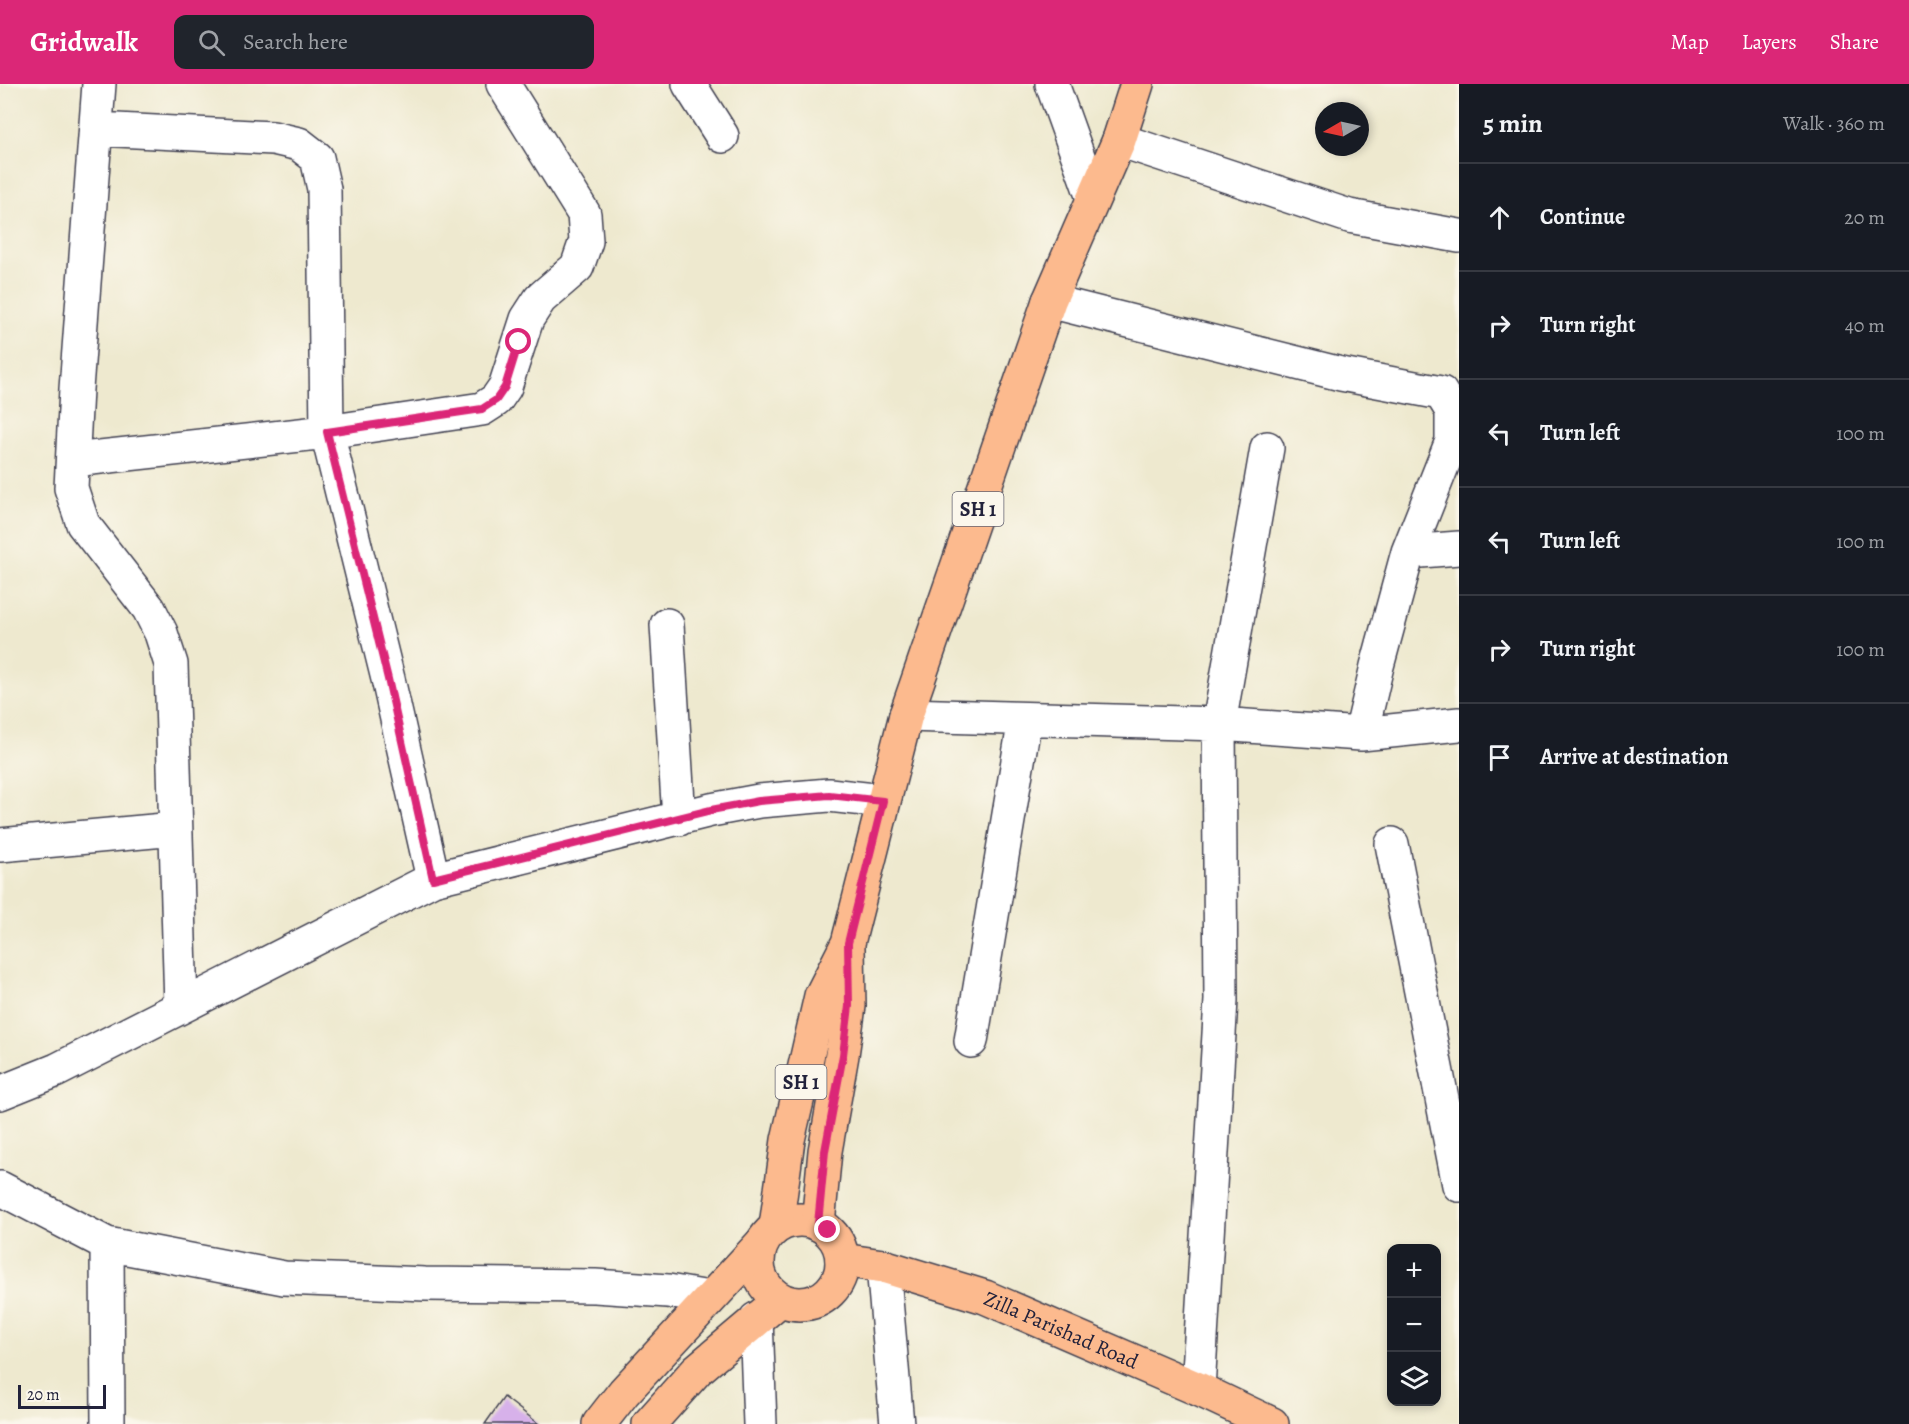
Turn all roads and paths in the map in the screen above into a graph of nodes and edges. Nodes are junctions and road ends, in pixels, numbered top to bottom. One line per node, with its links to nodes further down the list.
1 (99, 84): 6 (street)
2 (503, 84): 12 (street)
3 (689, 84): 7 (street)
4 (1052, 84): 9 (street)
5 (1137, 84): 8 (main road, SH 1)
6 (97, 129): 12 (street); 14 (street)
7 (722, 136)
8 (1119, 140): 9 (main road, SH 1); 10 (street)
9 (1093, 198): 11 (main road, SH 1)
10 (1459, 236)
11 (1050, 301): 16 (street); 18 (main road, SH 1)
12 (327, 432): 14 (street); 28 (street)
13 (1267, 448): 20 (street)
14 (73, 460): 25 (street)
15 (1459, 548): 16 (street)
16 (1408, 552): 22 (street)
17 (667, 625): 24 (street)
18 (906, 716): 19 (street); 23 (main road, SH 1)
19 (1025, 719): 20 (street); 31 (street)
20 (1219, 724): 22 (street); 42 (street)
21 (1459, 724): 22 (street)
22 (1361, 734)
23 (883, 801): 24 (street); 29 (main road, SH 1)
24 (679, 819): 28 (street)
25 (175, 829): 27 (street); 30 (street)
26 (1392, 844): 33 (street)
27 (0, 845)
28 (433, 879): 30 (street)
29 (848, 943): 35 (main road, SH 1); 36 (main road, SH 1)
30 (181, 1006): 32 (street)
31 (971, 1041)
32 (0, 1093)
33 (1459, 1185)
34 (0, 1188): 37 (street)
35 (818, 1224): 36 (main road); 38 (main road)
36 (769, 1235): 40 (main road); 41 (main road, SH 1)
37 (107, 1244): 40 (street); 43 (street)
38 (842, 1260): 39 (main road, Zilla Parishad Road); 41 (main road)
39 (883, 1266): 42 (main road, Zilla Parishad Road); 47 (street)
40 (709, 1298): 44 (main road)
41 (768, 1309): 45 (main road); 46 (street)
42 (1198, 1389): 48 (main road, Zilla Parishad Road)
43 (108, 1424)
44 (599, 1424)
45 (649, 1424)
46 (760, 1424)
47 (897, 1424)
48 (1272, 1424)

